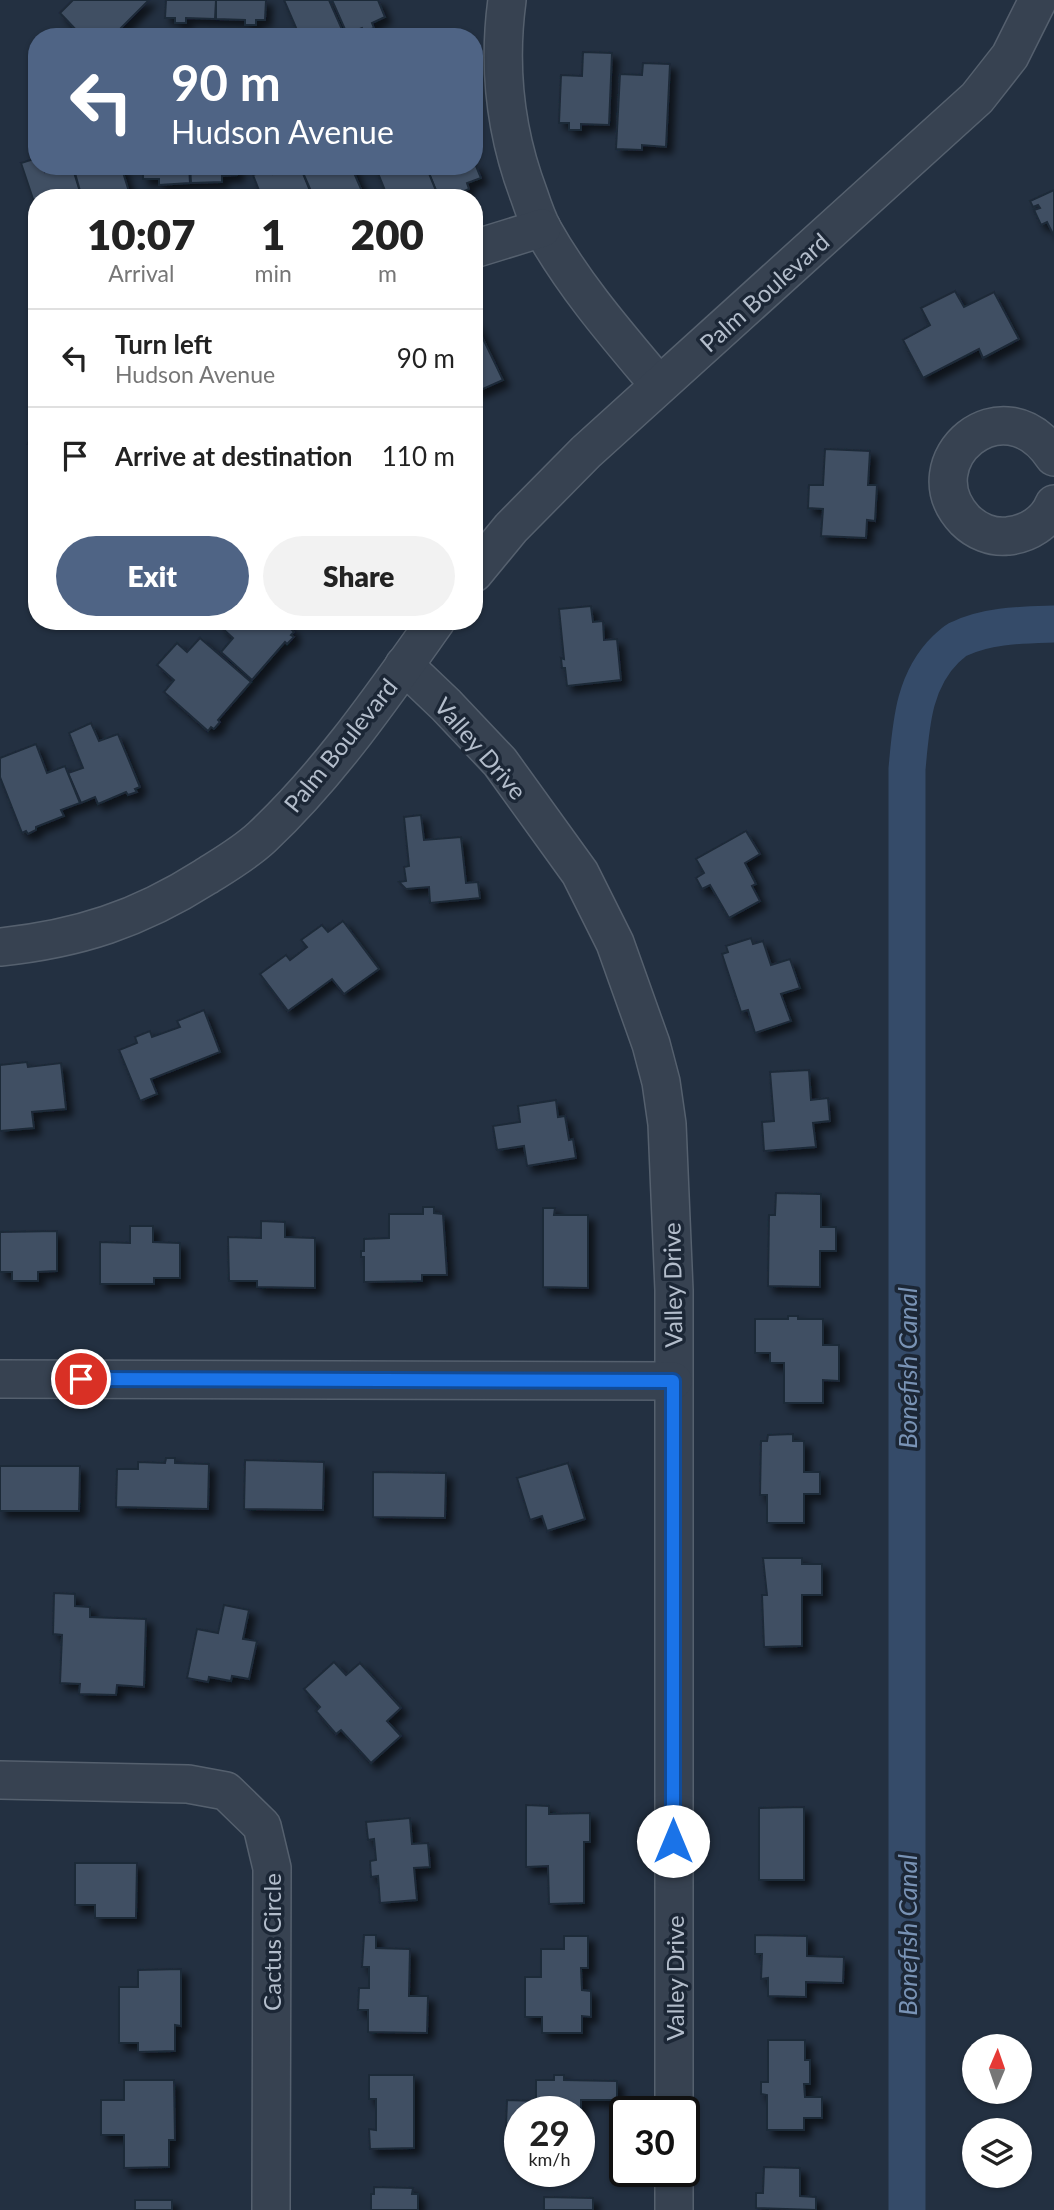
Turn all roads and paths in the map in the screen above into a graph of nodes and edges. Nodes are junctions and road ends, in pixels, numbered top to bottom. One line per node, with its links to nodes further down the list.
1 (507, 0): 3 (street)
2 (1038, 0): 5 (street, Palm Boulevard)
3 (541, 228): 4 (street); 5 (street)
4 (483, 246)
5 (659, 385): 8 (street, Palm Boulevard)
6 (1050, 443): 7 (street)
7 (1054, 504)
8 (483, 562)
9 (429, 630): 10 (street, Palm Boulevard)
10 (404, 665): 11 (street, Palm Boulevard); 13 (street, Valley Drive)
11 (0, 947)
12 (0, 1379): 13 (street)
13 (673, 1381): 15 (street, Valley Drive)
14 (0, 1780): 17 (street, Cactus Circle)
15 (674, 2096)
16 (674, 2187): 18 (street)
17 (271, 2210)
18 (674, 2210)

